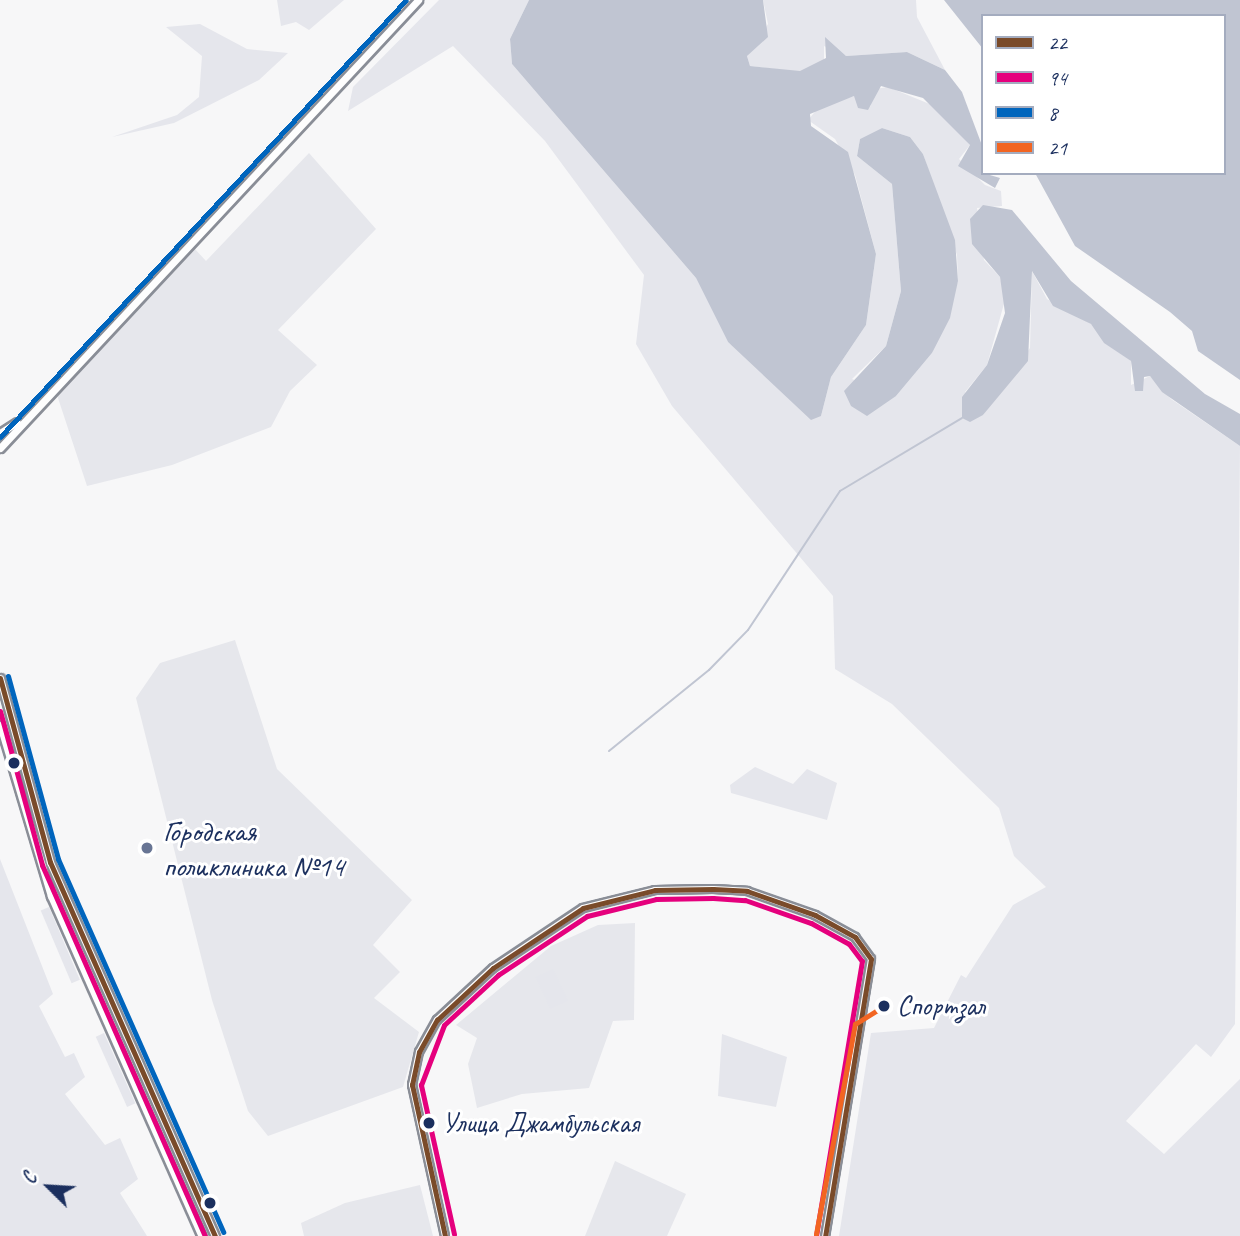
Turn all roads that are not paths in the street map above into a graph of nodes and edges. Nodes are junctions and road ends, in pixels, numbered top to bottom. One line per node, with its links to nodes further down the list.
1 (418, 0): 2 (main road)
2 (24, 418): 3 (main road); 4 (main road); 5 (main road)
3 (0, 433)
4 (0, 439)
5 (0, 450)
6 (0, 678): 9 (main road)
7 (0, 725): 8 (main road)
8 (202, 1236)
9 (215, 1236)
10 (445, 1236): 11 (street)
11 (825, 1236)

